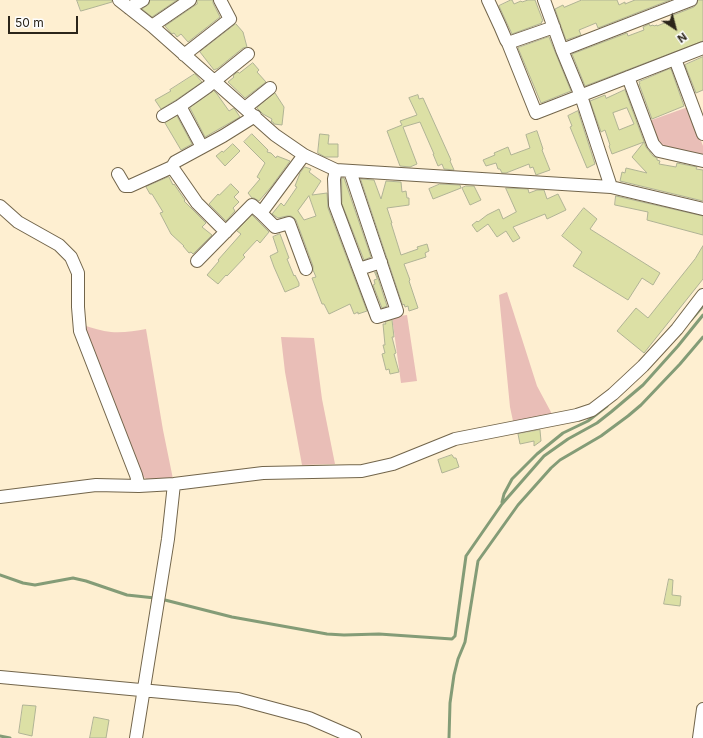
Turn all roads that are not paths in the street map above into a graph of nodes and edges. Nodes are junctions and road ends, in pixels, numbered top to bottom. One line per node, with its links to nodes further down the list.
1 (119, 0): 8 (street)
2 (143, 0): 8 (street)
3 (190, 0): 9 (street)
4 (220, 0): 15 (street)
5 (488, 0): 11 (street)
6 (691, 0): 13 (street)
7 (547, 1): 10 (street)
8 (129, 8): 9 (street)
9 (152, 26): 15 (street)
10 (554, 27): 11 (street); 13 (street)
11 (508, 43): 20 (street)
12 (703, 48): 16 (street)
13 (562, 50): 20 (street)
14 (248, 54): 18 (street)
15 (184, 56): 18 (street)
16 (675, 59): 17 (street); 25 (street)
17 (628, 77): 20 (street); 28 (street)
18 (214, 82): 21 (street); 22 (street)
19 (270, 88): 22 (street)
20 (581, 96): 33 (street)
21 (180, 106): 23 (street); 26 (street)
22 (245, 108): 24 (street)
23 (163, 116)
24 (255, 116): 26 (street); 27 (street)
25 (703, 134)
26 (202, 147): 29 (street)
27 (304, 155): 30 (street); 36 (street)
28 (703, 161)
29 (172, 167): 32 (street); 37 (street)
30 (336, 170): 31 (street); 41 (street)
31 (350, 171): 33 (street); 39 (street)
32 (118, 174)
33 (611, 187): 35 (street)
34 (0, 206): 44 (street)
35 (703, 210)
36 (261, 213): 37 (street); 40 (street)
37 (226, 232): 38 (street)
38 (198, 261)
39 (381, 262): 41 (street); 41 (street)
40 (306, 269)
41 (359, 269)
42 (703, 295): 43 (street)
43 (174, 484): 44 (street); 47 (street)
44 (139, 486): 45 (street)
45 (0, 497)
46 (0, 677): 47 (street)
47 (144, 691): 49 (street); 50 (street)
48 (703, 709): 51 (street)
49 (136, 738)
50 (355, 738)
51 (699, 738)

